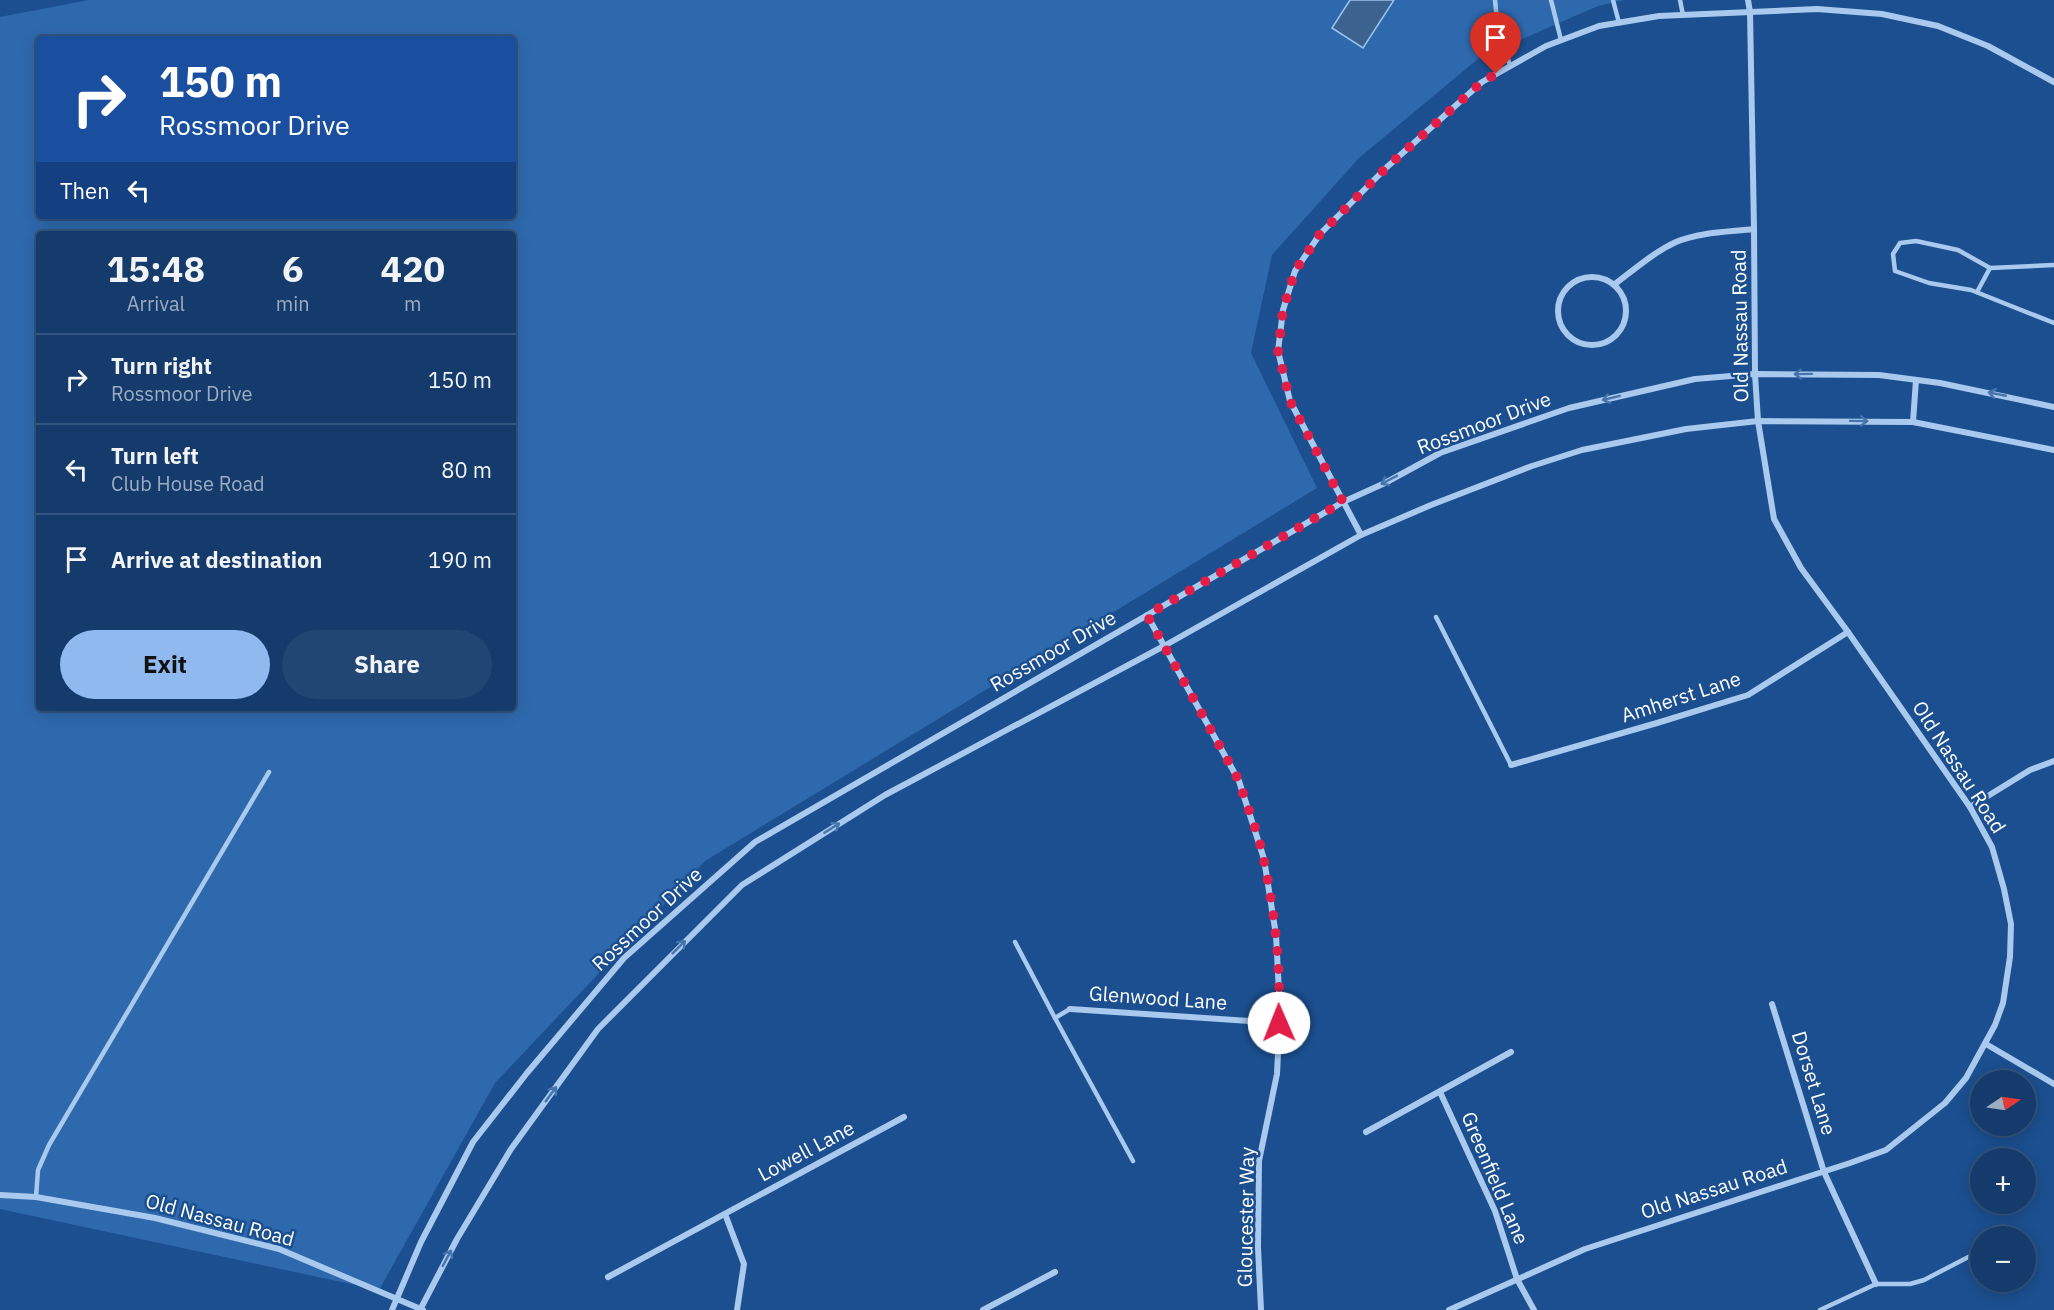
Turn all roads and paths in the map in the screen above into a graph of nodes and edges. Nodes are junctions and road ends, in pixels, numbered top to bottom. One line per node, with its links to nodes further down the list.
1 (1495, 0): 10 (lane)
2 (1551, 0): 9 (lane)
3 (1613, 0): 8 (lane)
4 (1680, 0): 7 (lane)
5 (1748, 0): 6 (street, Old Nassau Road)
6 (1750, 12): 7 (street); 11 (street); 12 (street, Old Nassau Road)
7 (1683, 15): 8 (street)
8 (1618, 23): 9 (street)
9 (1561, 40): 10 (street)
10 (1510, 66): 25 (street)
11 (2054, 82)
12 (1754, 229): 15 (street); 19 (street, Old Nassau Road)
13 (2054, 266): 14 (lane)
14 (1990, 268): 16 (lane); 16 (lane)
15 (1615, 284): 15 (street)
16 (1977, 292): 18 (lane)
17 (2054, 314): 18 (lane)
18 (2052, 323)
19 (1755, 374): 20 (street, Rossmoor Drive, one-way to 19); 22 (street, Old Nassau Road); 25 (street, Rossmoor Drive, one-way to 25)
20 (1916, 380): 21 (street, Rossmoor Drive, one-way to 20); 23 (street)
21 (2054, 407)
22 (1758, 421): 23 (street, Rossmoor Drive, one-way to 23); 26 (street, Rossmoor Drive); 29 (street, Old Nassau Road)
23 (1913, 422): 24 (street, Rossmoor Drive)
24 (2054, 450)
25 (1343, 502): 26 (street); 27 (street, Rossmoor Drive)
26 (1361, 535): 30 (street, Rossmoor Drive)
27 (1147, 615): 30 (street, Gloucester Way); 56 (street, Rossmoor Drive)
28 (1436, 617): 32 (lane)
29 (1848, 632): 32 (street, Amherst Lane); 34 (street, Old Nassau Road)
30 (1164, 646): 39 (street, Gloucester Way); 58 (street, Rossmoor Drive, one-way to 30)
31 (2054, 761): 34 (street)
32 (1512, 765)
33 (269, 772): 49 (lane)
34 (1970, 807): 40 (street, Old Nassau Road)
35 (1015, 942): 38 (lane)
36 (1772, 1004): 47 (street, Dorset Lane)
37 (1070, 1009): 38 (lane); 39 (street, Glenwood Lane)
38 (1055, 1018): 46 (lane)
39 (1279, 1023): 61 (street, Gloucester Way)
40 (1986, 1044): 42 (street); 47 (street, Old Nassau Road)
41 (1511, 1052): 43 (street)
42 (2054, 1084)
43 (1440, 1092): 45 (street); 54 (street, Greenfield Lane)
44 (904, 1118): 50 (street, Lowell Lane)
45 (1366, 1132)
46 (1133, 1161)
47 (1824, 1172): 54 (street, Old Nassau Road); 55 (street, Dorset Lane)
48 (0, 1195): 49 (street, Old Nassau Road)
49 (36, 1197): 56 (street, Old Nassau Road)
50 (725, 1214): 53 (street, Lowell Lane); 59 (street)
51 (1970, 1256): 55 (lane)
52 (1055, 1272): 60 (street)
53 (608, 1276)
54 (1517, 1279): 62 (street, Old Nassau Road); 63 (street, Greenfield Lane)
55 (1876, 1284): 64 (lane)
56 (397, 1298): 57 (street, Rossmoor Drive); 58 (street, Old Nassau Road)
57 (392, 1310)
58 (421, 1310)
59 (737, 1310)
60 (983, 1310)
61 (1261, 1310)
62 (1449, 1310)
63 (1534, 1310)
64 (1820, 1310)

